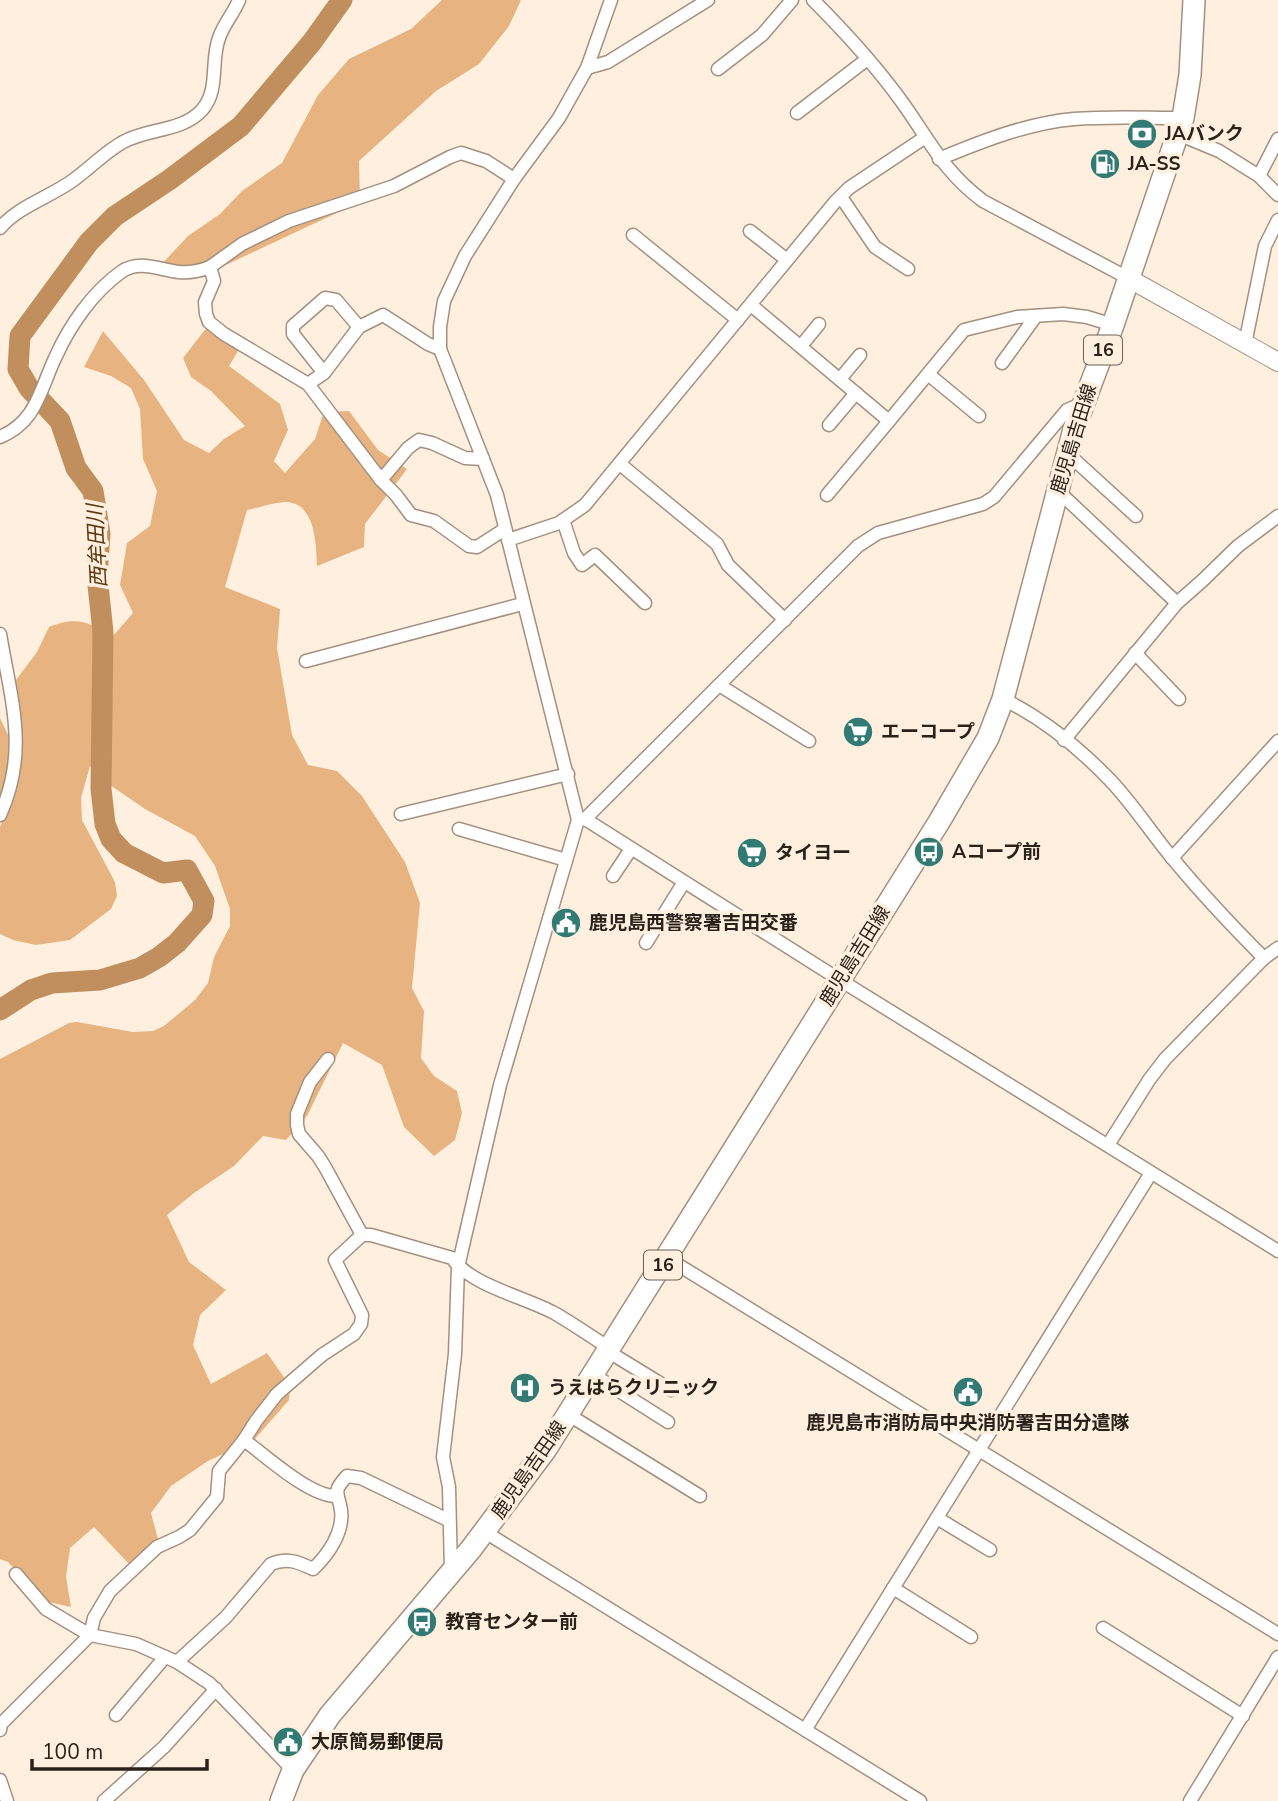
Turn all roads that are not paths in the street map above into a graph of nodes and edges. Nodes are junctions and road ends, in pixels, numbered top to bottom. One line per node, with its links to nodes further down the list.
1 (239, 0): 20 (street)
2 (611, 0): 8 (street)
3 (708, 0): 8 (street)
4 (792, 0): 9 (street)
5 (813, 0): 7 (street)
6 (1194, 0): 11 (main road, 鹿児島吉田線 / 16)
7 (866, 60): 10 (street); 12 (street)
8 (587, 68): 16 (street)
9 (718, 69)
10 (797, 113)
11 (1180, 126): 14 (street); 15 (street); 26 (main road, 鹿児島吉田線 / 16)
12 (924, 138): 14 (street); 18 (street)
13 (1278, 139): 15 (street)
14 (939, 159): 26 (street)
15 (1259, 176): 17 (street)
16 (514, 179): 24 (street); 35 (street)
17 (1278, 195)
18 (841, 197): 23 (street); 25 (street)
19 (1278, 220): 33 (street)
20 (0, 228)
21 (750, 231): 23 (street)
22 (633, 235): 29 (street)
23 (787, 260): 27 (street)
24 (210, 267): 42 (street); 48 (street)
25 (908, 269)
26 (1128, 278): 31 (main road, 鹿児島吉田線 / 16); 33 (street)
27 (751, 304): 29 (street); 34 (street)
28 (1036, 316): 31 (street); 38 (street); 40 (street)
29 (738, 320): 51 (street)
30 (819, 324): 34 (street)
31 (1113, 325): 44 (main road, 鹿児島吉田線 / 16)
32 (359, 327): 35 (street); 39 (street); 39 (street)
33 (1245, 344): 37 (street)
34 (801, 346): 41 (street)
35 (440, 349): 50 (street)
36 (860, 355): 41 (street)
37 (1278, 362)
38 (1002, 363)
39 (324, 373): 42 (street)
40 (928, 374): 45 (street); 46 (street)
41 (840, 379): 43 (street)
42 (308, 384): 52 (street)
43 (856, 393): 46 (street); 47 (street)
44 (1083, 403): 49 (main road, 鹿児島吉田線 / 16); 62 (street)
45 (979, 416)
46 (889, 421): 54 (street)
47 (829, 425)
48 (0, 437)
49 (1068, 454): 53 (main road, 鹿児島吉田線 / 16); 55 (street)
50 (483, 458): 52 (street); 58 (street)
51 (621, 464): 57 (street); 62 (street)
52 (380, 480): 58 (street)
53 (1057, 491): 60 (street); 67 (main road, 鹿児島吉田線 / 16)
54 (827, 495)
55 (1136, 516)
56 (1278, 516): 60 (street)
57 (563, 520): 58 (street); 59 (street)
58 (507, 534): 61 (street)
59 (645, 603)
60 (1177, 603): 64 (street)
61 (522, 604): 65 (street); 72 (street)
62 (785, 620): 66 (street)
63 (0, 634): 74 (street)
64 (1135, 653): 68 (street); 69 (street)
65 (306, 661)
66 (719, 685): 70 (street); 75 (street)
67 (1003, 699): 69 (street); 85 (main road, 鹿児島吉田線 / 16)
68 (1179, 699)
69 (1064, 740): 78 (street)
70 (809, 741)
71 (1278, 741): 78 (street)
72 (568, 774): 73 (street); 75 (street)
73 (401, 814)
74 (0, 815)
75 (581, 819): 77 (street); 79 (street)
76 (459, 828): 79 (street)
77 (631, 849): 80 (street); 81 (street)
78 (1172, 858): 84 (street)
79 (566, 860): 92 (street)
80 (613, 876)
81 (684, 882): 82 (street); 85 (street)
82 (646, 943)
83 (1278, 947): 84 (street)
84 (1264, 958): 87 (street)
85 (840, 980): 87 (street); 91 (main road, 鹿児島吉田線 / 16)
86 (328, 1059): 89 (street)
87 (1108, 1144): 88 (street)
88 (1151, 1173): 90 (street); 99 (street)
89 (362, 1235): 92 (street); 98 (street)
90 (1278, 1251)
91 (667, 1258): 93 (main road, 鹿児島吉田線 / 16); 99 (street)
92 (458, 1266): 93 (street); 103 (street)
93 (610, 1350): 94 (main road, 鹿児島吉田線 / 16); 95 (street)
94 (594, 1375): 96 (main road, 鹿児島吉田線 / 16); 97 (street)
95 (671, 1390)
96 (569, 1415): 101 (street); 104 (main road, 鹿児島吉田線 / 16)
97 (668, 1422)
98 (244, 1440): 100 (street); 111 (street)
99 (979, 1450): 102 (street); 110 (street)
100 (336, 1496): 103 (street); 114 (street)
101 (700, 1496)
102 (937, 1518): 105 (street); 108 (street)
103 (448, 1520): 106 (street)
104 (485, 1532): 106 (main road, 鹿児島吉田線 / 16); 119 (street)
105 (989, 1550)
106 (452, 1573): 120 (main road, 鹿児島吉田線 / 16)
107 (16, 1574): 111 (street)
108 (893, 1588): 112 (street); 119 (street)
109 (1103, 1628): 117 (street)
110 (1278, 1634)
111 (90, 1635): 114 (street); 118 (street)
112 (971, 1637)
113 (1278, 1657): 117 (street)
114 (171, 1659): 115 (street); 116 (street)
115 (216, 1689): 120 (street); 123 (street)
116 (116, 1715)
117 (1242, 1716): 126 (street)
118 (0, 1724)
119 (805, 1730): 125 (street)
120 (293, 1770): 124 (main road, 鹿児島吉田線 / 16)
121 (0, 1780): 122 (street)
122 (7, 1801)
123 (104, 1801)
124 (281, 1801)
125 (920, 1801)
126 (1190, 1801)

